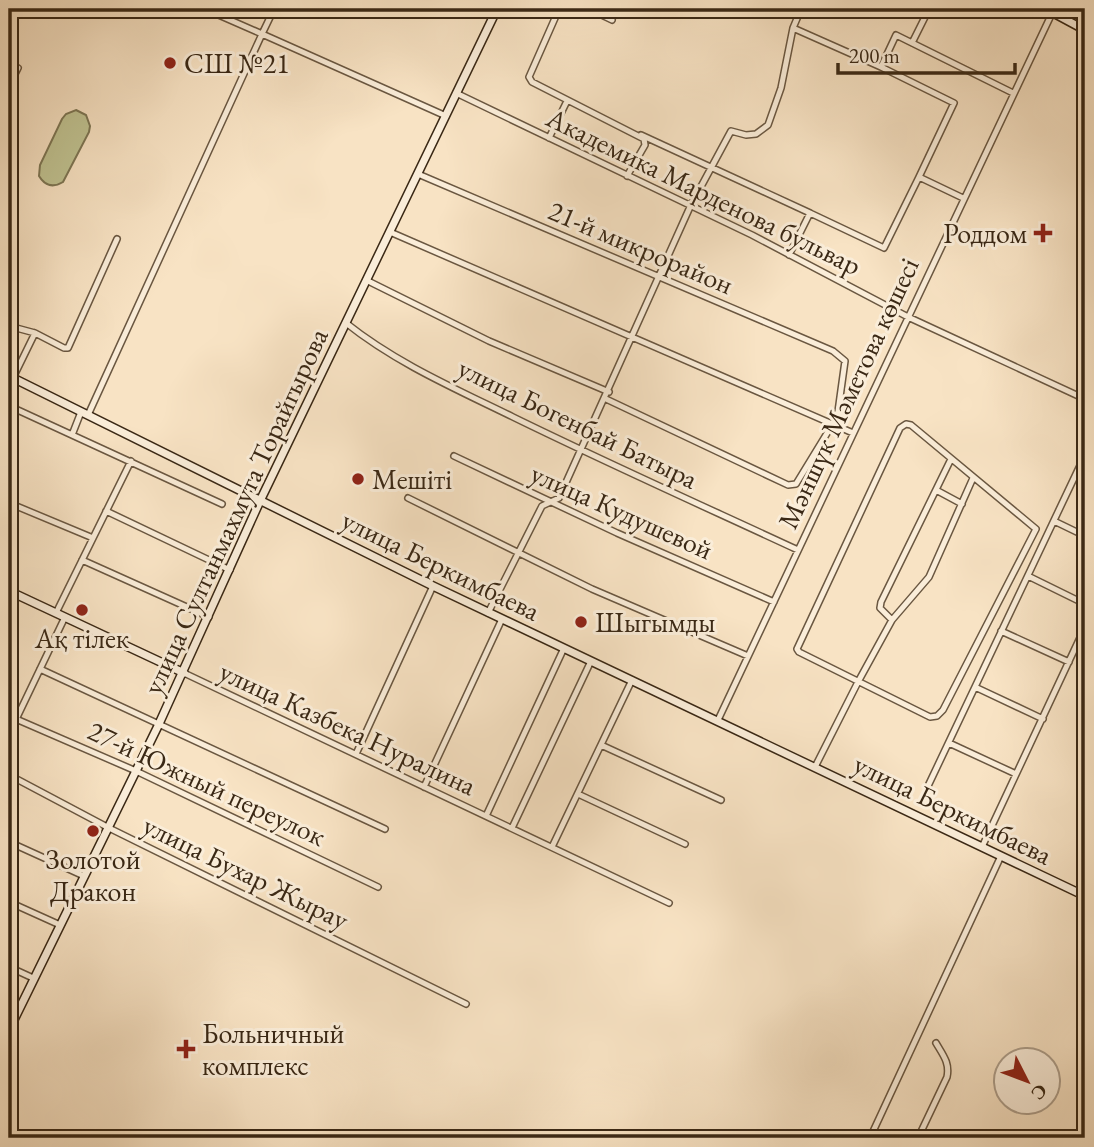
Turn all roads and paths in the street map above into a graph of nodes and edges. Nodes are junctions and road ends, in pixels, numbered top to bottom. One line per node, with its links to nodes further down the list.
1 (205, 9): 12 (street)
2 (274, 9): 12 (street)
3 (498, 9): 17 (street, улица Султанмахмута Торайгырова)
4 (559, 9): 19 (street)
5 (589, 9): 9 (street)
6 (801, 9): 10 (street)
7 (914, 9): 13 (street)
8 (1050, 10): 11 (street); 18 (street, Мәншүк Мәметова көшесі)
9 (612, 20)
10 (793, 29): 14 (street); 23 (street)
11 (1085, 30)
12 (262, 34): 20 (street); 45 (street)
13 (912, 43): 14 (street); 18 (street)
14 (881, 67): 26 (street)
15 (18, 68): 16 (street)
16 (9, 86)
17 (456, 93): 20 (street, улица Султанмахмута Торайгырова); 22 (street, Академика Марденова бульвар)
18 (1013, 93): 27 (street, Мәншүк Мәметова көшесі)
19 (566, 101): 21 (street); 22 (street)
20 (446, 116): 24 (street, улица Султанмахмута Торайгырова)
21 (640, 135): 23 (street); 25 (street)
22 (548, 138): 25 (street, Академика Марденова бульвар)
23 (712, 169): 28 (street); 29 (street)
24 (418, 174): 30 (street, улица Султанмахмута Торайгырова); 33 (street, 21-й микрорайон)
25 (627, 176): 28 (street, Академика Марденова бульвар)
26 (919, 177): 27 (street); 29 (street)
27 (963, 198): 35 (street, Мәншүк Мәметова көшесі)
28 (690, 207): 32 (street, Академика Марденова бульвар); 33 (street)
29 (810, 213): 32 (street)
30 (390, 232): 34 (street, улица Султанмахмута Торайгырова); 39 (street)
31 (117, 239): 38 (street)
32 (789, 255): 35 (street, Академика Марденова бульвар)
33 (659, 277): 39 (street); 46 (street, 21-й микрорайон)
34 (366, 281): 36 (street, улица Султанмахмута Торайгырова); 41 (street, улица Богенбай Батыра)
35 (908, 317): 43 (street, Академика Марденова бульвар); 47 (street, Мәншүк Мәметова көшесі)
36 (346, 323): 49 (street, улица Богенбай Батыра); 58 (street, улица Султанмахмута Торайгырова)
37 (9, 326): 38 (street)
38 (35, 333): 40 (street)
39 (633, 337): 41 (street); 46 (street)
40 (11, 377): 45 (street, улица Беркимбаева)
41 (609, 392): 42 (street)
42 (606, 399): 46 (street, улица Богенбай Батыра); 49 (street)
43 (1085, 399)
44 (9, 406): 48 (street)
45 (84, 413): 48 (street); 58 (street, улица Беркимбаева)
46 (836, 426): 47 (street)
47 (853, 433): 67 (street, Мәншүк Мәметова көшесі)
48 (72, 435): 53 (street)
49 (581, 450): 59 (street); 67 (street, улица Богенбай Батыра)
50 (1085, 455): 54 (street)
51 (454, 456): 59 (street, улица Кудушевой)
52 (951, 459): 55 (street); 56 (street); 91 (street)
53 (131, 461): 61 (street); 63 (street)
54 (1083, 467): 64 (street)
55 (974, 478): 62 (street); 91 (street)
56 (936, 491): 62 (street); 81 (street)
57 (408, 498): 68 (street)
58 (260, 500): 70 (street, улица Султанмахмута Торайгырова); 72 (street, улица Беркимбаева)
59 (548, 502): 68 (street); 74 (street, улица Кудушевой)
60 (9, 503): 66 (street)
61 (222, 504)
62 (962, 504): 81 (street)
63 (106, 511): 66 (street); 70 (street)
64 (1054, 521): 65 (street); 71 (street)
65 (1085, 536)
66 (93, 538): 69 (street)
67 (798, 550): 74 (street, Мәншүк Мәметова көшесі)
68 (519, 552): 77 (street); 85 (street)
69 (82, 560): 76 (street); 79 (street)
70 (230, 570): 79 (street, улица Султанмахмута Торайгырова)
71 (1028, 576): 75 (street); 83 (street)
72 (433, 586): 77 (street, улица Беркимбаева); 100 (street)
73 (9, 591): 76 (street, улица Казбека Нуралина)
74 (774, 602): 85 (street, Мәншүк Мәметова көшесі)
75 (1085, 604)
76 (56, 613): 78 (street, улица Казбека Нуралина)
77 (488, 613): 80 (street, улица Беркимбаева)
78 (65, 617): 88 (street); 89 (street, улица Казбека Нуралина)
79 (209, 617): 89 (street, улица Султанмахмута Торайгырова)
80 (502, 619): 84 (street, улица Беркимбаева); 106 (street)
81 (892, 620): 91 (street)
82 (1085, 626): 87 (street)
83 (1001, 631): 87 (street); 92 (street)
84 (564, 648): 86 (street, улица Беркимбаева); 109 (street)
85 (748, 656): 95 (street, Мәншүк Мәметова көшесі)
86 (591, 661): 90 (street, улица Беркимбаева); 111 (street)
87 (1069, 662): 94 (street)
88 (40, 669): 93 (street); 96 (street)
89 (184, 673): 96 (street, улица Султанмахмута Торайгырова); 100 (street, улица Казбека Нуралина)
90 (632, 680): 95 (street, улица Беркимбаева); 99 (street)
91 (858, 681): 101 (street)
92 (975, 687): 94 (street); 98 (street)
93 (16, 719): 97 (street); 102 (street, 27-й Южный переулок)
94 (1043, 719): 103 (street)
95 (718, 720): 101 (street, улица Беркимбаева)
96 (159, 726): 102 (street, улица Султанмахмута Торайгырова); 112 (street)
97 (9, 734)
98 (948, 743): 103 (street); 105 (street)
99 (601, 745): 107 (street); 108 (street)
100 (356, 754): 106 (street, улица Казбека Нуралина)
101 (815, 767): 116 (street, улица Беркимбаева)
102 (136, 771): 110 (street, улица Султанмахмута Торайгырова); 119 (street, 27-й Южный переулок)
103 (1016, 774): 116 (street)
104 (9, 775): 110 (street, улица Бухар Жырау)
105 (928, 786)
106 (424, 787): 109 (street, улица Казбека Нуралина)
107 (578, 794): 114 (street); 115 (street)
108 (721, 800)
109 (486, 816): 111 (street, улица Казбека Нуралина)
110 (109, 828): 118 (street, улица Султанмахмута Торайгырова); 126 (street, улица Бухар Жырау)
111 (512, 828): 115 (street, улица Казбека Нуралина)
112 (385, 829)
113 (9, 842): 118 (street)
114 (685, 844)
115 (552, 847): 122 (street, улица Казбека Нуралина)
116 (982, 847): 117 (street, улица Беркимбаева)
117 (1001, 856): 120 (street, улица Беркимбаева); 129 (street)
118 (84, 876): 123 (street, улица Султанмахмута Торайгырова)
119 (379, 887)
120 (1085, 896)
121 (9, 902): 123 (street)
122 (669, 903)
123 (60, 925): 125 (street, улица Султанмахмута Торайгырова)
124 (9, 967): 125 (street)
125 (33, 978): 127 (street, улица Султанмахмута Торайгырова)
126 (466, 1004)
127 (9, 1031)
128 (936, 1043): 130 (street)
129 (870, 1138)
130 (918, 1138)

